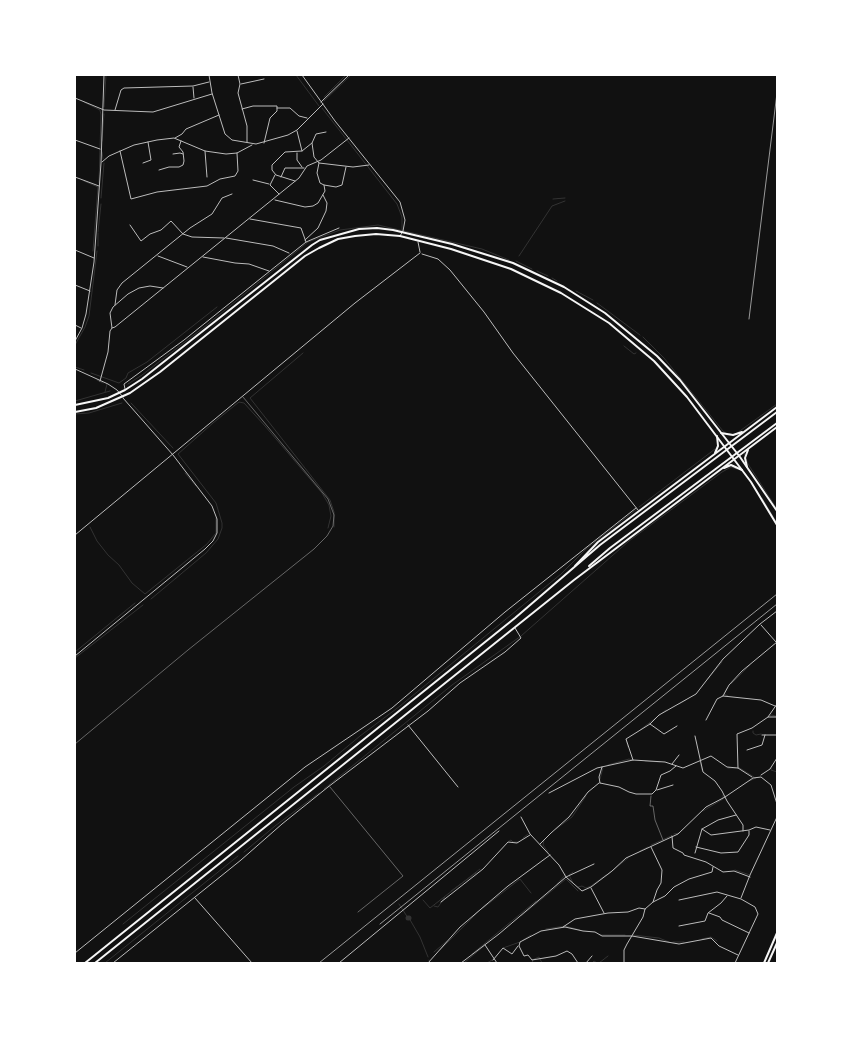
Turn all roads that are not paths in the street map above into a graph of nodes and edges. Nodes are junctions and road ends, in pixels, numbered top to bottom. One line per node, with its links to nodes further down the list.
1 (104, 75): 15 (street)
2 (208, 75): 7 (street)
3 (238, 75): 8 (street)
4 (302, 75): 13 (street)
5 (349, 75): 13 (street)
6 (264, 79): 8 (street)
7 (210, 82): 9 (street); 10 (street)
8 (240, 84): 16 (street)
9 (193, 86): 12 (street); 17 (street)
10 (212, 94): 12 (street); 18 (street)
11 (75, 98): 15 (street)
12 (194, 98): 17 (street)
13 (322, 103): 19 (street); 23 (street)
14 (277, 108): 16 (street); 19 (street); 28 (street)
15 (102, 109): 17 (street); 31 (street)
16 (242, 109): 27 (street)
17 (115, 111)
18 (219, 114): 22 (street); 27 (street)
19 (307, 118): 20 (street)
20 (297, 130): 28 (street); 34 (street)
21 (326, 132): 29 (street)
22 (174, 138): 25 (street); 26 (street)
23 (349, 138): 39 (street); 42 (street)
24 (75, 140): 31 (street)
25 (181, 140): 33 (street); 38 (street)
26 (148, 141): 32 (street); 41 (street)
27 (247, 142): 30 (street)
28 (264, 143): 30 (street)
29 (312, 143): 34 (street); 39 (street)
30 (253, 145): 36 (street)
31 (101, 149): 40 (street)
32 (120, 151): 36 (street); 40 (street)
33 (205, 151): 36 (street); 49 (street)
34 (302, 151): 35 (street)
35 (298, 152): 44 (street); 47 (street)
36 (237, 153)
37 (173, 154): 38 (street)
38 (184, 154): 46 (street)
39 (318, 162): 43 (street); 45 (street); 55 (street)
40 (101, 163): 54 (street)
41 (143, 163)
42 (370, 165): 43 (street); 63 (street)
43 (346, 166): 55 (street)
44 (302, 168): 45 (street); 50 (street)
45 (305, 168): 52 (street)
46 (159, 170)
47 (276, 175): 50 (street); 53 (street)
48 (75, 177): 54 (street)
49 (207, 177)
50 (281, 177): 52 (street)
51 (253, 180): 53 (street)
52 (295, 181): 57 (street)
53 (270, 184): 57 (street)
54 (99, 186): 74 (street)
55 (324, 186): 58 (street)
56 (232, 194): 64 (street)
57 (279, 194): 59 (street)
58 (322, 194): 59 (street); 67 (street)
59 (274, 199): 60 (street)
60 (249, 219): 66 (street); 67 (street)
61 (130, 225): 64 (street)
62 (339, 228): 67 (street)
63 (403, 232): 65 (street); 87 (main road); 98 (main road)
64 (183, 234): 66 (street); 72 (street)
65 (400, 236): 68 (main road); 90 (main road)
66 (225, 238): 71 (street); 73 (street)
67 (305, 241): 71 (street)
68 (418, 241): 70 (street); 99 (main road)
69 (75, 250): 74 (street)
70 (420, 253): 89 (street); 110 (street)
71 (290, 254): 76 (street)
72 (158, 255): 75 (street); 80 (street)
73 (202, 256): 75 (street); 76 (street)
74 (94, 258): 79 (street)
75 (188, 268): 78 (street)
76 (269, 271): 87 (street)
77 (75, 285): 79 (street)
78 (164, 288): 80 (street); 83 (street)
79 (90, 291): 82 (street)
80 (115, 305): 83 (street)
81 (75, 325): 82 (street)
82 (82, 328): 84 (street)
83 (112, 328): 86 (street)
84 (75, 341)
85 (75, 370): 86 (street)
86 (100, 381): 88 (street)
87 (125, 390): 88 (main road)
88 (119, 393): 90 (street); 91 (main road)
89 (242, 396): 103 (street); 134 (lane)
90 (123, 398): 93 (main road); 103 (street)
91 (75, 405)
92 (777, 407): 97 (main road)
93 (75, 412)
94 (777, 412): 115 (main road)
95 (777, 423): 116 (main road)
96 (777, 427): 102 (main road)
97 (747, 430): 98 (main road); 100 (main road)
98 (721, 433): 100 (main road)
99 (717, 436): 101 (main road); 104 (main road)
100 (729, 443): 101 (main road); 105 (main road)
101 (725, 446): 104 (main road); 106 (main road)
102 (751, 446): 105 (main road); 107 (main road)
103 (173, 455): 114 (street); 121 (street)
104 (714, 455): 111 (main road)
105 (739, 456): 106 (main road); 107 (main road)
106 (734, 459): 108 (main road); 109 (main road)
107 (747, 467): 112 (main road)
108 (742, 470): 109 (main road); 113 (main road)
109 (716, 473): 116 (main road)
110 (636, 508): 111 (street); 194 (street)
111 (638, 510): 115 (main road)
112 (777, 511)
113 (777, 524)
114 (75, 535)
115 (564, 577): 199 (main road)
116 (574, 580): 119 (main road)
117 (777, 611): 118 (street)
118 (760, 624): 120 (street); 127 (street)
119 (515, 627): 128 (street); 200 (main road)
120 (777, 643): 122 (street)
121 (75, 656)
122 (723, 696): 123 (street); 126 (street)
123 (776, 705): 124 (street)
124 (768, 717): 125 (street); 143 (street)
125 (777, 717)
126 (706, 720)
127 (650, 724): 129 (street); 138 (street)
128 (408, 725): 148 (street); 149 (street)
129 (677, 726)
130 (762, 735): 131 (street)
131 (765, 735): 133 (street); 135 (street)
132 (695, 736): 139 (street)
133 (777, 736)
134 (75, 744)
135 (747, 750)
136 (679, 755): 140 (street)
137 (777, 758): 144 (street)
138 (633, 760): 140 (street); 142 (street)
139 (701, 761): 141 (street); 143 (street); 153 (street)
140 (672, 764): 141 (street)
141 (676, 766): 150 (street)
142 (602, 767): 146 (street); 151 (street)
143 (738, 768): 145 (street)
144 (759, 776): 145 (street); 154 (street)
145 (753, 778): 153 (street)
146 (600, 783): 152 (street); 166 (street)
147 (673, 786): 150 (street)
148 (328, 787): 177 (street); 183 (lane)
149 (458, 787)
150 (656, 790): 152 (street)
151 (550, 793)
152 (652, 794): 165 (lane)
153 (725, 796): 155 (street); 164 (street)
154 (777, 804)
155 (736, 815): 158 (street); 162 (street)
156 (521, 817): 163 (street)
157 (777, 817): 160 (street)
158 (702, 829): 162 (street); 168 (street)
159 (749, 830): 160 (street); 162 (street); 168 (street)
160 (771, 830): 174 (street)
161 (499, 831): 203 (street)
162 (743, 831)
163 (530, 834): 166 (street); 180 (street)
164 (672, 836): 165 (street); 172 (street)
165 (663, 840): 167 (street)
166 (540, 844): 170 (street)
167 (651, 846): 175 (street); 181 (street)
168 (696, 847): 169 (street)
169 (695, 853)
170 (550, 855): 173 (street); 204 (street)
171 (594, 864): 173 (street)
172 (713, 867): 174 (street); 181 (street)
173 (566, 877): 175 (street); 192 (street)
174 (750, 877): 178 (street)
175 (590, 886): 185 (street)
176 (727, 895): 178 (street); 179 (street); 184 (street)
177 (195, 897): 201 (street); 202 (street)
178 (740, 899): 189 (street)
179 (679, 900)
180 (441, 902)
181 (653, 902): 182 (street)
182 (646, 909): 185 (street); 190 (street)
183 (358, 912)
184 (708, 913): 186 (street); 189 (street)
185 (605, 914): 187 (street)
186 (679, 926)
187 (562, 927): 190 (street); 193 (street)
188 (777, 932): 191 (main road)
189 (750, 933): 195 (street)
190 (632, 936): 195 (street); 210 (street)
191 (776, 940): 212 (main road); 213 (main road)
192 (484, 944): 198 (street); 205 (street)
193 (519, 946): 197 (street); 198 (street)
194 (75, 952)
195 (738, 955): 211 (street)
196 (592, 956): 209 (street)
197 (541, 959): 207 (street); 208 (street)
198 (493, 960): 206 (street)
199 (84, 963)
200 (95, 963)
201 (113, 963)
202 (252, 963)
203 (339, 963)
204 (428, 963)
205 (462, 963)
206 (497, 963)
207 (542, 963)
208 (578, 963)
209 (586, 963)
210 (624, 963)
211 (735, 963)
212 (764, 963)
213 (768, 963)

